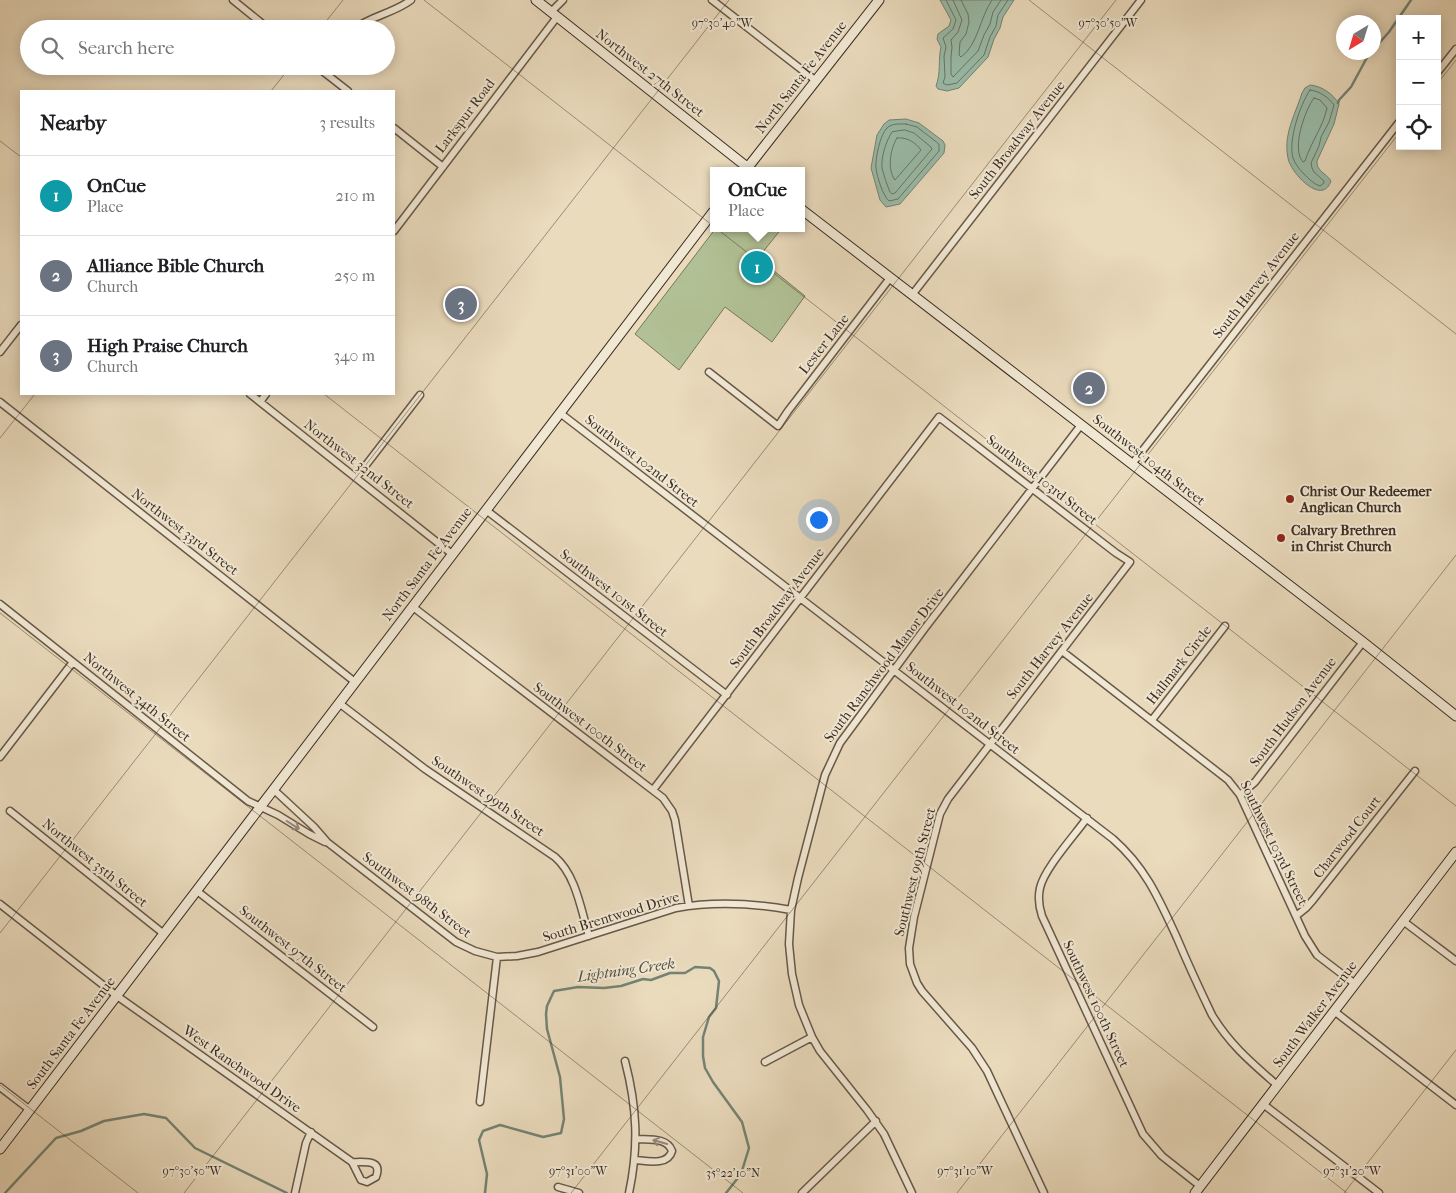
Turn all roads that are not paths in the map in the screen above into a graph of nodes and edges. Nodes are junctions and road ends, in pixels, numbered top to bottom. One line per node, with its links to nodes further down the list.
1 (233, 0): 9 (street)
2 (411, 0): 10 (street)
3 (536, 0): 8 (main road, Northwest 27th Street)
4 (564, 0): 8 (street, Larkspur Road)
5 (712, 0): 14 (street)
6 (1141, 0): 25 (street, South Broadway Avenue)
7 (876, 1): 14 (main road, North Santa Fe Avenue)
8 (554, 14): 18 (street, Larkspur Road); 19 (main road, Northwest 27th Street)
9 (258, 20)
10 (368, 20)
11 (1456, 49): 12 (street)
12 (1441, 68)
13 (329, 75): 15 (street)
14 (815, 80): 20 (main road, North Santa Fe Avenue)
15 (347, 90)
16 (1396, 126): 37 (street, South Harvey Avenue)
17 (395, 129): 18 (street)
18 (443, 167): 23 (street, Larkspur Road)
19 (744, 167)
20 (750, 167)
21 (805, 212): 24 (main road, Southwest 104th Street)
22 (710, 216): 34 (main road, North Santa Fe Avenue)
23 (395, 230)
24 (890, 278): 25 (main road, Southwest 104th Street); 28 (street, Lester Lane)
25 (912, 295): 36 (main road, Southwest 104th Street)
26 (20, 326): 27 (street)
27 (0, 352)
28 (709, 372)
29 (251, 395): 33 (street, Northwest 32nd Street)
30 (265, 395): 33 (street)
31 (420, 395): 38 (street)
32 (0, 402): 51 (street, Northwest 33rd Street)
33 (260, 402): 38 (street, Northwest 32nd Street)
34 (560, 413): 40 (main road, North Santa Fe Avenue); 43 (street, Southwest 102nd Street)
35 (939, 417): 39 (street, Southwest 103rd Street); 43 (street, South Broadway Avenue)
36 (1081, 425): 37 (main road, Southwest 104th Street); 39 (street, South Ranchwood Manor Drive)
37 (1132, 464): 47 (main road, Southwest 104th Street)
38 (356, 478): 41 (street, Northwest 32nd Street)
39 (1033, 489): 42 (street, Southwest 103rd Street); 50 (street, South Ranchwood Manor Drive)
40 (486, 510): 41 (main road, North Santa Fe Avenue); 52 (street, Southwest 101st Street)
41 (452, 554): 45 (main road, North Santa Fe Avenue)
42 (1130, 562): 48 (street, South Harvey Avenue)
43 (800, 599): 50 (street, Southwest 102nd Street); 52 (street, South Broadway Avenue)
44 (0, 604): 49 (street, Northwest 34th Street)
45 (412, 607): 51 (main road, North Santa Fe Avenue); 60 (street, Southwest 100th Street)
46 (1225, 626): 55 (street, Hallmark Circle)
47 (1363, 642): 54 (main road, Southwest 104th Street); 61 (street, South Hudson Avenue)
48 (1062, 651): 55 (street, Southwest 103rd Street); 56 (street, South Harvey Avenue)
49 (73, 662): 57 (street); 62 (street, Northwest 34th Street)
50 (894, 670): 56 (street, Southwest 102nd Street); 70 (street, South Ranchwood Manor Drive)
51 (355, 682): 53 (main road, North Santa Fe Avenue)
52 (726, 695): 60 (street, South Broadway Avenue)
53 (339, 703): 59 (main road, North Santa Fe Avenue); 74 (street, Southwest 99th Street)
54 (1456, 716)
55 (1152, 720): 61 (street, Southwest 103rd Street)
56 (989, 744): 64 (street, Southwest 102nd Street); 103 (street, Southwest 99th Street)
57 (0, 757)
58 (1414, 771): 71 (street, Charwood Court)
59 (273, 789): 62 (main road, North Santa Fe Avenue); 65 (street, Southwest 98th Street)
60 (653, 790): 69 (street, Southwest 100th Street)
61 (1240, 795): 71 (street, Southwest 103rd Street)
62 (260, 806): 65 (street, Southwest 98th Street, one-way to 65); 67 (main road, North Santa Fe Avenue)
63 (10, 811): 73 (street, Northwest 35th Street)
64 (1087, 818): 84 (street, Southwest 102nd Street); 97 (street, Southwest 100th Street)
65 (327, 842): 75 (street, Southwest 98th Street)
66 (1456, 852): 72 (main road, South Walker Avenue)
67 (197, 891): 73 (main road, North Santa Fe Avenue); 80 (street, Southwest 97th Street)
68 (0, 904): 78 (street, West Ranchwood Drive)
69 (690, 906): 70 (street, South Brentwood Drive); 74 (street, South Brentwood Drive)
70 (792, 910): 81 (street, South Ranchwood Manor Drive)
71 (1296, 916): 77 (street, Southwest 103rd Street)
72 (1403, 921): 76 (street); 77 (main road, South Walker Avenue)
73 (164, 934): 78 (main road, South Santa Fe Avenue)
74 (589, 936): 75 (street, South Brentwood Drive)
75 (498, 957): 86 (street)
76 (1456, 961)
77 (1354, 984): 79 (main road, South Walker Avenue)
78 (117, 996): 89 (main road, South Santa Fe Avenue); 91 (street, West Ranchwood Drive)
79 (1334, 1011): 84 (main road, South Walker Avenue); 88 (street)
80 (373, 1027)
81 (812, 1037): 83 (street); 90 (street, South Ranchwood Manor Drive)
82 (626, 1060): 92 (street)
83 (765, 1062)
84 (1277, 1085): 87 (main road, South Walker Avenue)
85 (0, 1087): 89 (street)
86 (480, 1102)
87 (1263, 1104): 97 (main road, South Walker Avenue); 104 (street)
88 (1456, 1105)
89 (30, 1110): 93 (main road, South Santa Fe Avenue)
90 (876, 1121): 101 (street); 102 (street, South Ranchwood Manor Drive)
91 (311, 1132): 95 (street, West Ranchwood Drive); 98 (street)
92 (636, 1139): 94 (street); 94 (street, one-way to 92)
93 (0, 1149)
94 (635, 1160): 100 (street)
95 (352, 1162)
96 (558, 1186): 99 (street)
97 (1198, 1190)
98 (295, 1191)
99 (579, 1193)
100 (629, 1193)
101 (802, 1193)
102 (912, 1193)
103 (1044, 1193)
104 (1378, 1193)

